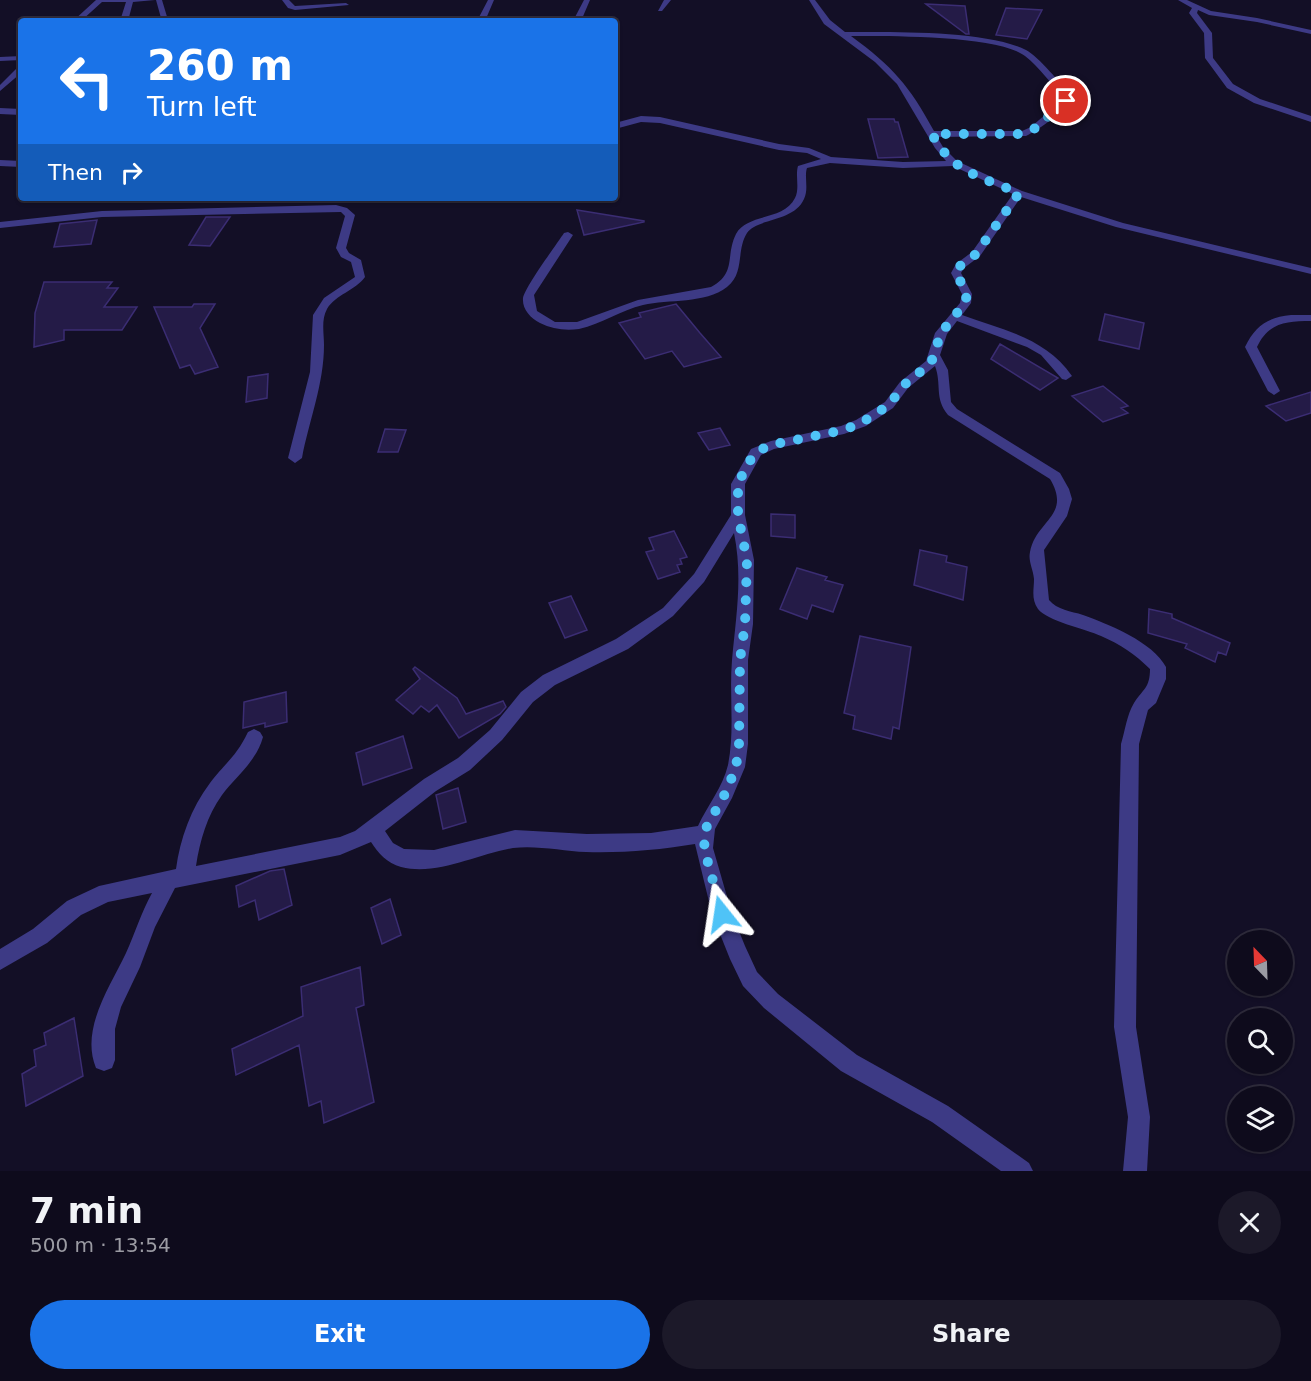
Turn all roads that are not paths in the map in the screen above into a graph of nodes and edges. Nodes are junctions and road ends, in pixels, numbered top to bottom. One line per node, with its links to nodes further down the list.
1 (100, 0): 10 (street); 14 (street)
2 (152, 0): 10 (street)
3 (159, 0): 16 (street)
4 (285, 0): 11 (street)
5 (491, 0): 17 (street)
6 (586, 0): 18 (street)
7 (668, 0): 13 (street)
8 (812, 0): 20 (street)
9 (1181, 0): 12 (street)
10 (130, 1): 15 (street)
11 (346, 5)
12 (1195, 8): 19 (street); 27 (street)
13 (660, 10)
14 (80, 18)
15 (125, 18)
16 (165, 18)
17 (482, 18)
18 (578, 18)
19 (1311, 32)
20 (842, 34): 29 (street); 29 (street)
21 (18, 58): 22 (street)
22 (0, 59)
23 (18, 72): 24 (street)
24 (0, 89)
25 (0, 111): 26 (street)
26 (18, 112)
27 (1311, 119)
28 (618, 125): 30 (street)
29 (932, 134): 31 (street)
30 (830, 159): 31 (street); 36 (street)
31 (954, 163): 34 (street)
32 (0, 164): 33 (street)
33 (18, 164)
34 (1019, 193): 37 (street); 38 (street)
35 (0, 225): 43 (street)
36 (568, 235)
37 (1311, 271)
38 (955, 316): 40 (street); 41 (street)
39 (1311, 318): 42 (street)
40 (934, 355): 44 (street); 52 (street)
41 (1066, 376)
42 (1274, 391)
43 (295, 459)
44 (738, 515): 46 (street); 47 (street)
45 (254, 737): 48 (street)
46 (373, 829): 47 (street); 48 (street)
47 (705, 834): 51 (street)
48 (177, 878): 49 (street); 50 (street)
49 (0, 960)
50 (104, 1060)
51 (1021, 1171)
52 (1135, 1171)

